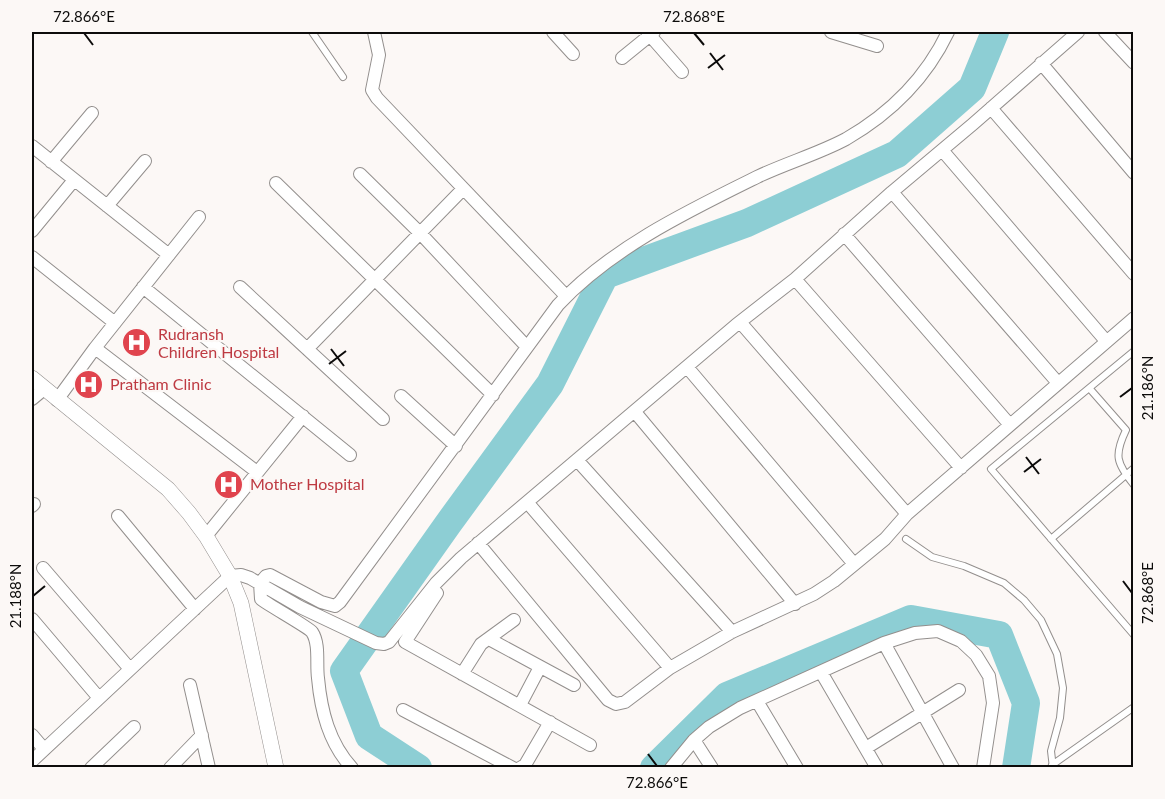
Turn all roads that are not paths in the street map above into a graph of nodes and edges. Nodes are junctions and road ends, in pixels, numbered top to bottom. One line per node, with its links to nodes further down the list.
1 (312, 32): 15 (lane)
2 (374, 32): 26 (street)
3 (554, 32): 10 (street)
4 (948, 32): 40 (street)
5 (1078, 32): 12 (street)
6 (1105, 32): 13 (street)
7 (650, 33): 11 (street); 14 (street)
8 (838, 33): 9 (street)
9 (877, 46)
10 (573, 54)
11 (622, 58)
12 (1041, 63): 16 (street); 22 (street)
13 (1134, 63)
14 (682, 72)
15 (343, 76)
16 (991, 108): 19 (street); 35 (street)
17 (92, 112): 21 (street)
18 (32, 146): 21 (street)
19 (942, 150): 27 (street); 44 (street)
20 (145, 161): 28 (street)
21 (51, 162): 24 (street)
22 (1134, 173)
23 (360, 174): 31 (street)
24 (74, 180): 28 (street); 30 (street)
25 (276, 183): 37 (street)
26 (463, 189): 31 (street); 40 (street)
27 (892, 192): 32 (street); 51 (street)
28 (107, 206): 33 (street)
29 (199, 217): 33 (street)
30 (32, 231)
31 (420, 233): 37 (street); 45 (street)
32 (844, 234): 36 (street); 61 (street)
33 (169, 255): 38 (street)
34 (32, 257): 43 (street)
35 (1134, 274)
36 (795, 279): 42 (street); 65 (street)
37 (375, 280): 47 (street); 54 (street)
38 (143, 287): 43 (street); 59 (street)
39 (240, 287): 47 (street)
40 (566, 296): 45 (street)
41 (1134, 318): 44 (street)
42 (740, 322): 49 (street); 71 (street)
43 (115, 323): 46 (street)
44 (1106, 341): 51 (street)
45 (527, 347): 54 (street)
46 (95, 348): 57 (street); 67 (street)
47 (307, 349): 60 (street)
48 (1134, 351): 52 (lane)
49 (687, 367): 58 (street); 77 (street)
50 (32, 378): 53 (street)
51 (1058, 383): 61 (street)
52 (1090, 388): 68 (lane); 75 (lane)
53 (44, 389): 56 (street); 57 (street)
54 (493, 395): 62 (street)
55 (401, 396): 62 (street)
56 (32, 399)
57 (57, 400): 73 (street)
58 (635, 412): 64 (street); 82 (street)
59 (303, 416): 63 (street); 67 (street)
60 (383, 419)
61 (1011, 425): 65 (street)
62 (456, 446): 81 (street)
63 (350, 454)
64 (577, 460): 70 (street); 86 (street)
65 (961, 468): 71 (street)
66 (1134, 468): 68 (lane)
67 (257, 472): 73 (street)
68 (1126, 475): 69 (lane); 75 (lane)
69 (1134, 485)
70 (527, 502): 76 (street); 91 (street)
71 (908, 514): 77 (street)
72 (118, 516): 83 (street)
73 (206, 536): 79 (street)
74 (906, 539): 113 (lane)
75 (1051, 539): 87 (lane)
76 (478, 543): 80 (street); 91 (street)
77 (854, 564): 82 (street)
78 (44, 568): 92 (street)
79 (230, 576): 81 (street); 83 (street); 117 (street)
80 (439, 580): 81 (street); 94 (street)
81 (264, 585): 118 (street)
82 (795, 604): 86 (street)
83 (195, 609): 92 (street)
84 (32, 619): 98 (street)
85 (514, 620): 88 (street)
86 (732, 632): 91 (street)
87 (1133, 634)
88 (489, 639): 90 (street); 94 (street)
89 (884, 643): 93 (street); 103 (street); 126 (street)
90 (540, 667): 96 (street); 100 (street)
91 (670, 668)
92 (130, 669): 98 (street)
93 (821, 672): 99 (street); 110 (street)
94 (462, 674): 100 (street)
95 (190, 685): 107 (street)
96 (574, 685)
97 (959, 690): 103 (street)
98 (99, 698): 111 (street)
99 (757, 700): 108 (street); 123 (street)
100 (520, 705): 104 (street)
101 (1134, 706): 113 (lane)
102 (403, 710): 119 (street)
103 (922, 712): 110 (street); 125 (street)
104 (550, 722): 109 (street); 120 (street)
105 (134, 727): 114 (street)
106 (32, 735): 111 (street)
107 (202, 735): 115 (street); 116 (street)
108 (694, 740): 121 (street); 122 (street)
109 (590, 745)
110 (866, 748): 124 (street)
111 (44, 749): 112 (street)
112 (32, 761)
113 (1052, 766)
114 (91, 768)
115 (170, 768)
116 (209, 768)
117 (276, 768)
118 (352, 768)
119 (513, 768)
120 (520, 768)
121 (670, 768)
122 (712, 768)
123 (797, 768)
124 (877, 768)
125 (953, 768)
126 (983, 768)

